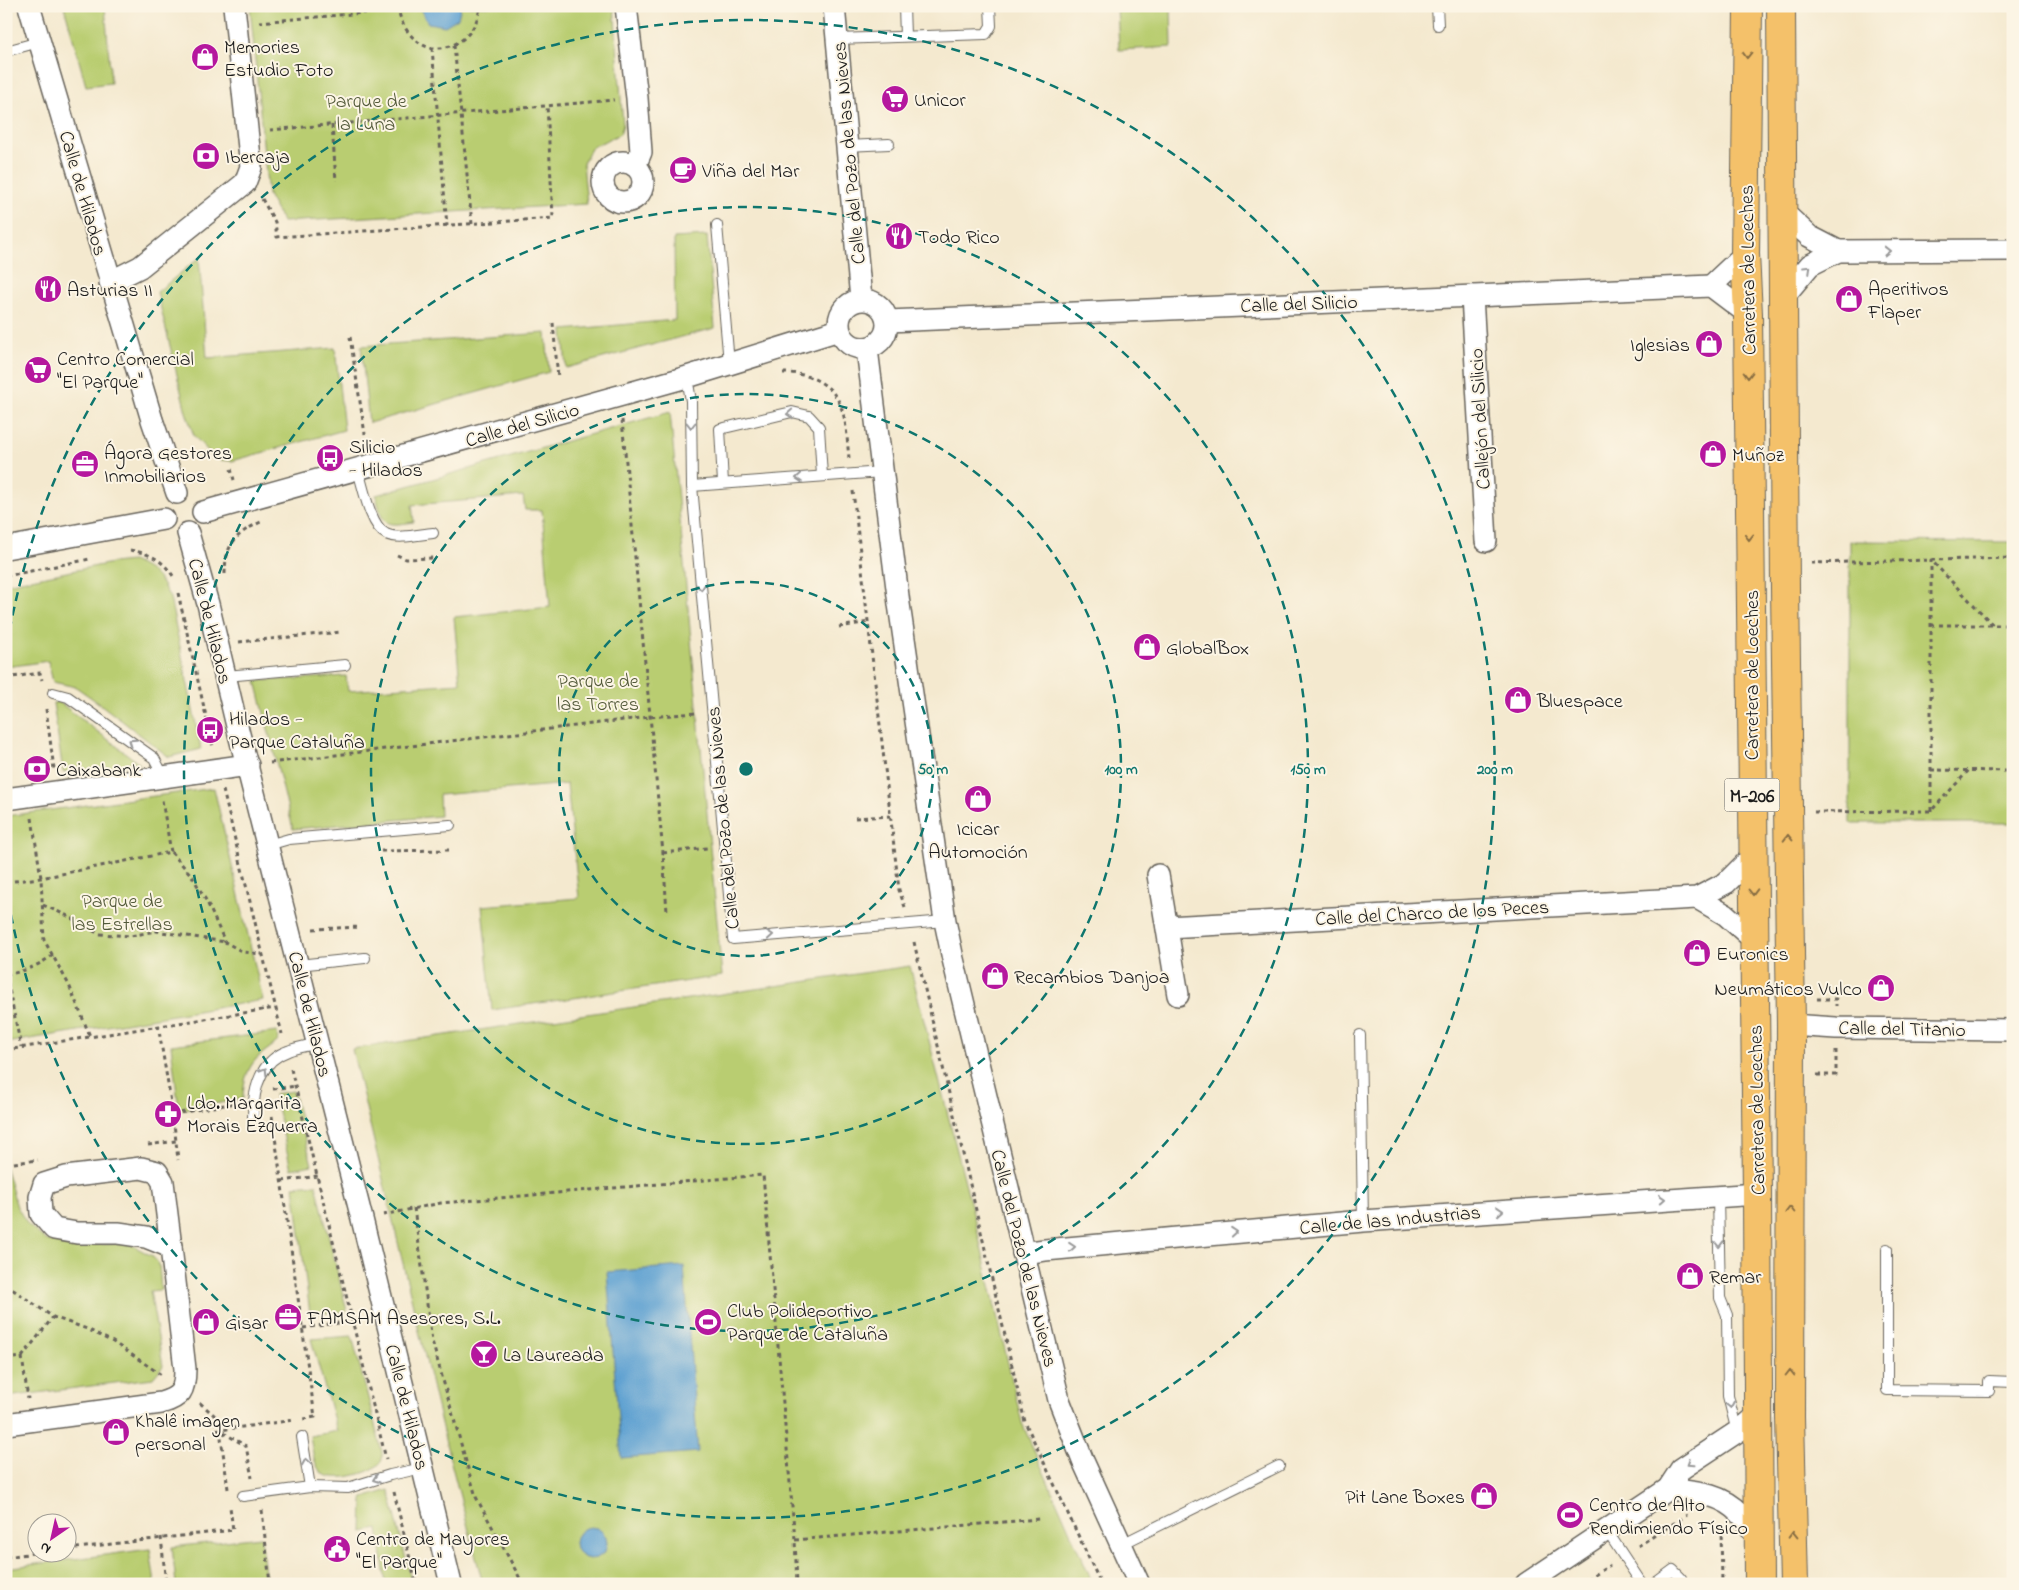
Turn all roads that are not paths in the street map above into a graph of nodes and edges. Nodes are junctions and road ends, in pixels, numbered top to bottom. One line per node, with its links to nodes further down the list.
1 (29, 6): 13 (street, Calle de Hilados)
2 (626, 6): 17 (street)
3 (834, 6): 12 (street, Calle del Pozo de las Nieves)
4 (904, 6): 11 (lane)
5 (990, 6): 11 (lane)
6 (1437, 6): 10 (lane)
7 (1748, 6): 22 (main road, Carretera de Loeches / M-206, one-way to 22)
8 (1781, 6): 18 (main road, Carretera de Loeches / M-206)
9 (235, 15): 23 (street)
10 (1438, 25)
11 (906, 36): 12 (lane)
12 (836, 39): 16 (street, Calle del Pozo de las Nieves)
13 (39, 42): 14 (lane); 23 (street, Calle de Hilados)
14 (6, 51)
15 (889, 144): 16 (lane)
16 (848, 146): 27 (street, Calle del Pozo de las Nieves)
17 (635, 166)
18 (1783, 212): 21 (street); 26 (main road, Carretera de Loeches / M-206)
19 (717, 225): 32 (lane)
20 (2013, 250): 21 (street, one-way to 20)
21 (1838, 251): 26 (street, one-way to 21)
22 (1745, 254): 24 (street); 28 (main road, Carretera de Loeches / M-206)
23 (110, 282): 39 (street, Calle de Hilados)
24 (1711, 286): 25 (street, Calle del Silicio); 28 (street)
25 (1472, 296): 29 (street, Calle del Silicio); 44 (street, Callejón del Silicio)
26 (1784, 296): 63 (main road, Carretera de Loeches / M-206, one-way to 26)
27 (861, 299): 29 (street); 30 (street)
28 (1748, 314): 54 (main road, Carretera de Loeches / M-206, one-way to 54)
29 (888, 321): 31 (street)
30 (839, 330): 31 (street); 32 (street, Calle del Silicio)
31 (866, 349): 35 (street, Calle del Pozo de las Nieves)
32 (729, 363): 33 (street, Calle del Silicio)
33 (687, 377): 34 (street, Calle del Silicio); 38 (lane, Calle del Pozo de las Nieves, one-way to 38)
34 (358, 470): 40 (street, Calle del Silicio); 43 (lane)
35 (882, 472): 36 (lane); 57 (street, Calle del Pozo de las Nieves)
36 (822, 476): 37 (lane, one-way to 37); 37 (lane, one-way to 37)
37 (723, 483): 38 (lane)
38 (692, 486): 57 (lane, Calle del Pozo de las Nieves, one-way to 57)
39 (176, 494): 40 (street); 41 (street)
40 (203, 512): 42 (street)
41 (164, 519): 42 (street); 45 (street)
42 (188, 533): 47 (street, Calle de Hilados)
43 (433, 533)
44 (1486, 541)
45 (6, 548)
46 (345, 665): 47 (lane)
47 (236, 675): 49 (street, Calle de Hilados)
48 (53, 694): 50 (lane, one-way to 48)
49 (248, 765): 50 (street); 53 (street, Calle de Hilados)
50 (162, 777): 51 (street)
51 (6, 799)
52 (450, 825): 53 (lane)
53 (268, 845): 61 (street, Calle de Hilados)
54 (1752, 857): 56 (street, Calle del Charco de los Peces); 59 (main road, Carretera de Loeches / M-206, one-way to 59)
55 (1158, 875): 58 (street)
56 (1697, 898): 58 (street, Calle del Charco de los Peces); 59 (street)
57 (945, 921): 73 (street, Calle del Pozo de las Nieves)
58 (1167, 927): 62 (street)
59 (1753, 939): 68 (main road, Carretera de Loeches / M-206)
60 (365, 958): 61 (lane)
61 (298, 965): 66 (street, Calle de Hilados)
62 (1178, 995)
63 (1791, 1025): 64 (street, Calle del Titanio); 94 (main road, Carretera de Loeches / M-206, one-way to 63)
64 (2013, 1030)
65 (1360, 1036): 70 (lane)
66 (318, 1043): 67 (lane, one-way to 66); 80 (street, Calle de Hilados)
67 (252, 1118)
68 (1757, 1194): 69 (street, Calle de las Industrias); 75 (main road, Carretera de Loeches / M-206)
69 (1718, 1195): 70 (street, Calle de las Industrias, one-way to 69); 77 (lane, one-way to 77)
70 (1363, 1221): 73 (street, Calle de las Industrias, one-way to 70)
71 (171, 1247): 71 (street); 76 (street)
72 (1887, 1250): 74 (lane)
73 (1023, 1253): 86 (street, Calle del Pozo de las Nieves)
74 (2013, 1382)
75 (1758, 1414): 77 (street); 85 (main road, Carretera de Loeches / M-206)
76 (6, 1424)
77 (1737, 1432): 82 (street, one-way to 82)
78 (302, 1437): 81 (lane, one-way to 78)
79 (1279, 1466): 86 (lane)
80 (424, 1468): 81 (lane, one-way to 81); 87 (street, Calle de Hilados)
81 (310, 1487): 83 (lane)
82 (1668, 1489): 84 (street); 85 (street)
83 (243, 1496)
84 (1606, 1531): 89 (street); 90 (lane)
85 (1758, 1540): 93 (main road, Carretera de Loeches / M-206)
86 (1120, 1545): 88 (street, Calle del Pozo de las Nieves)
87 (451, 1584)
88 (1139, 1584)
89 (1526, 1584)
90 (1642, 1584)
91 (1654, 1584): 92 (lane)
92 (1680, 1584)
93 (1759, 1584)
94 (1794, 1584)

